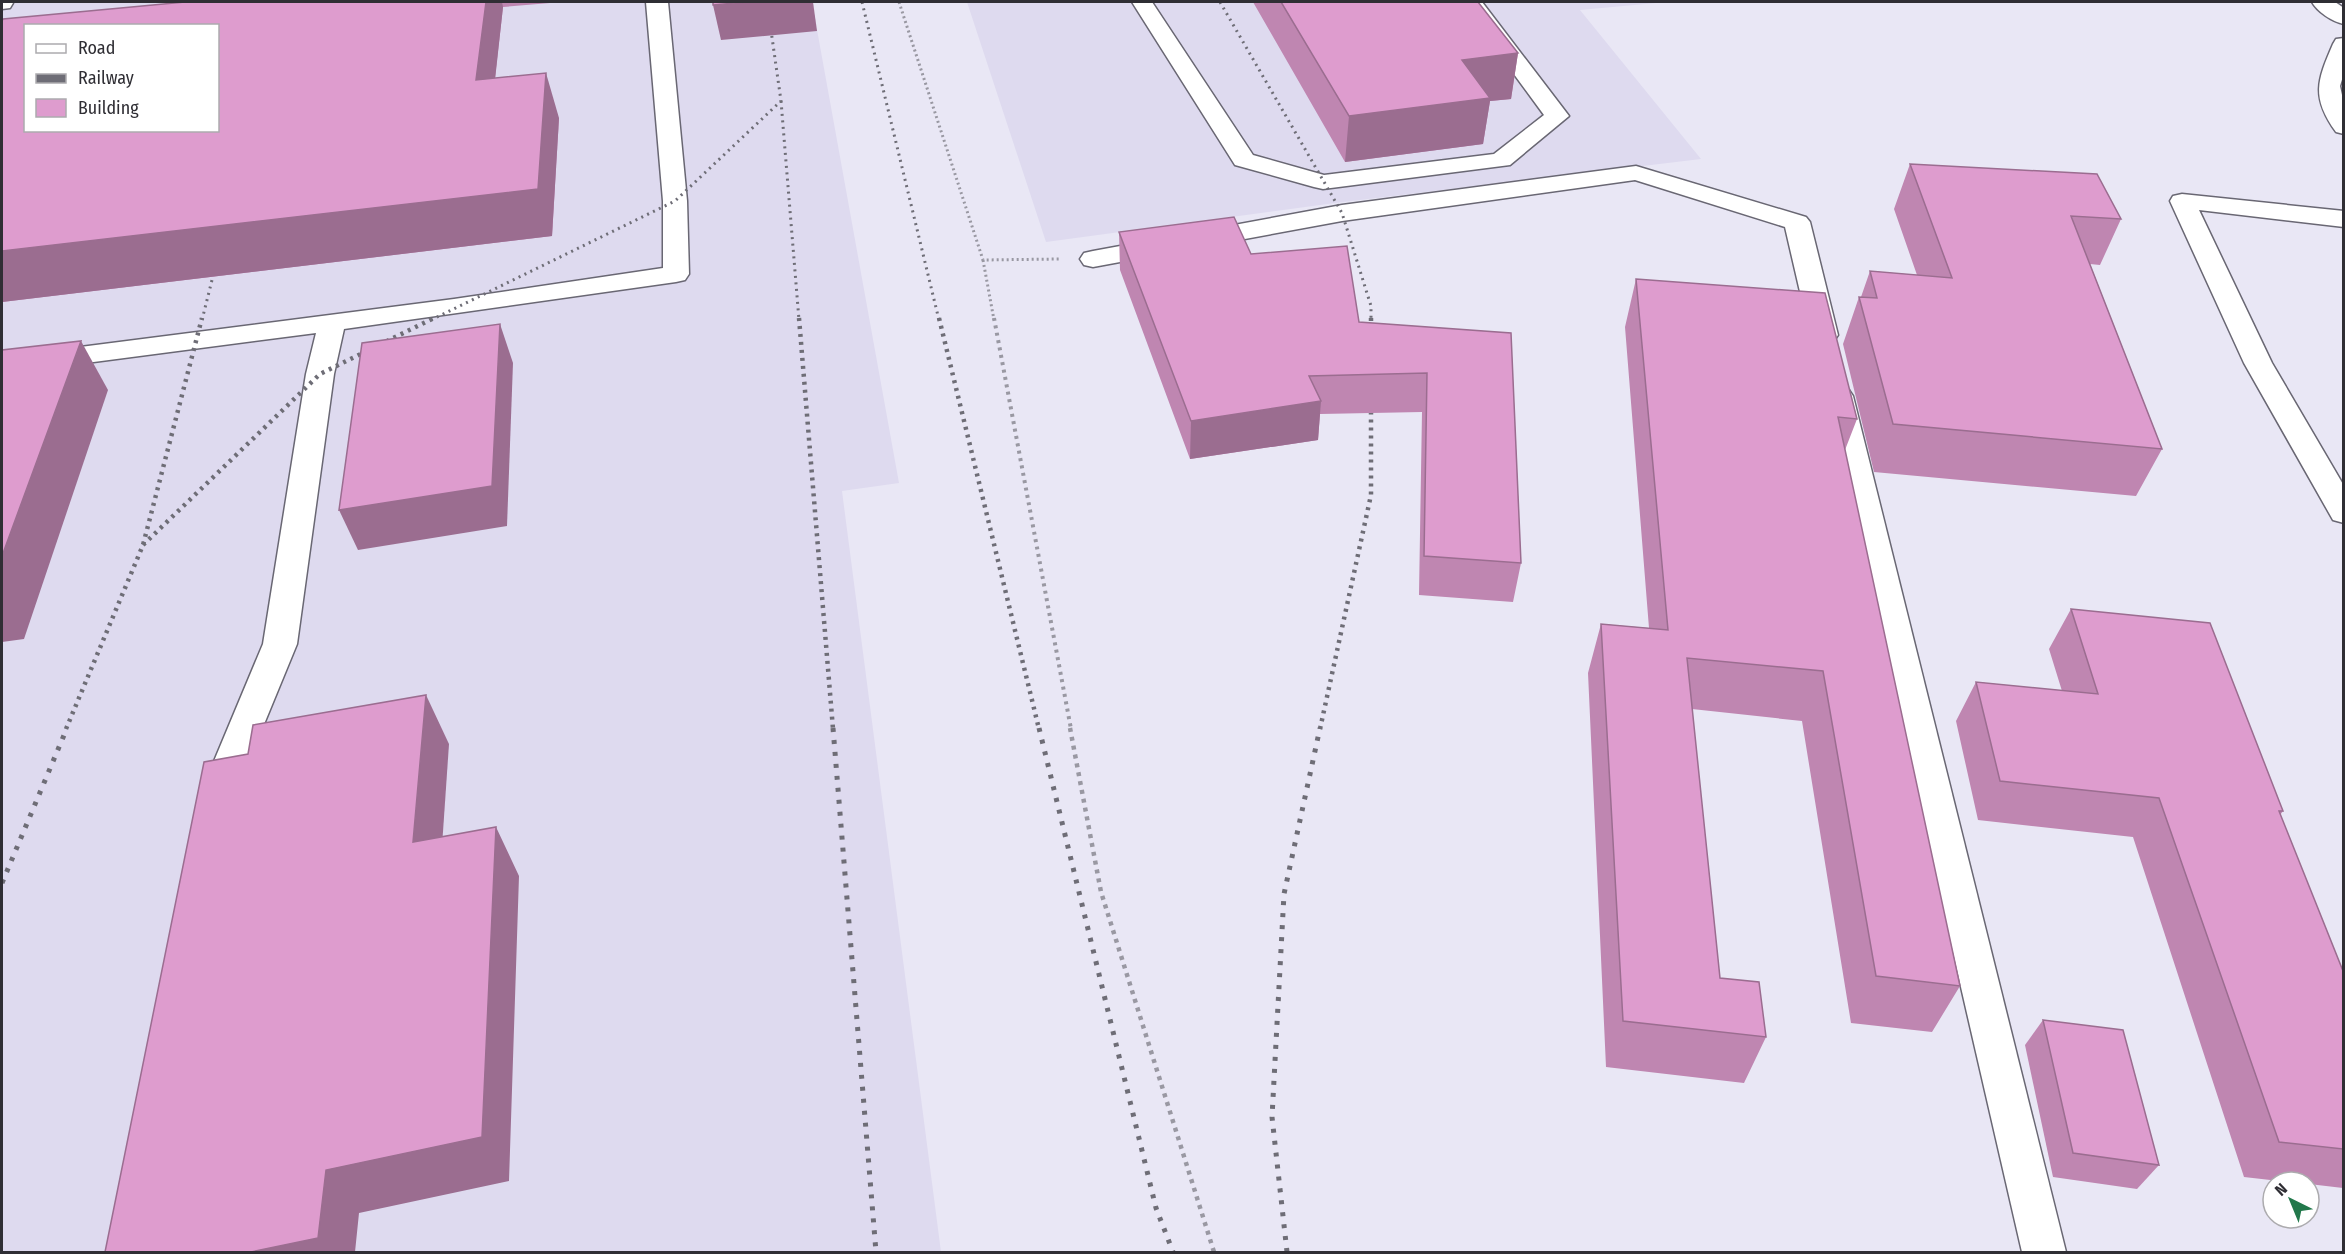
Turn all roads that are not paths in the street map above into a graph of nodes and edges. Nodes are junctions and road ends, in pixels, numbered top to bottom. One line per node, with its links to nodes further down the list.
1 (657, 2): 10 (lane)
2 (1142, 2): 3 (lane)
3 (1471, 2)
4 (2322, 2): 5 (lane)
5 (2343, 18)
6 (2343, 44): 7 (lane)
7 (2343, 127)
8 (2343, 219): 12 (lane)
9 (1093, 259): 14 (lane)
10 (332, 323): 11 (lane); 13 (lane)
11 (2, 365)
12 (2343, 513)
13 (205, 831)
14 (2044, 1252)

